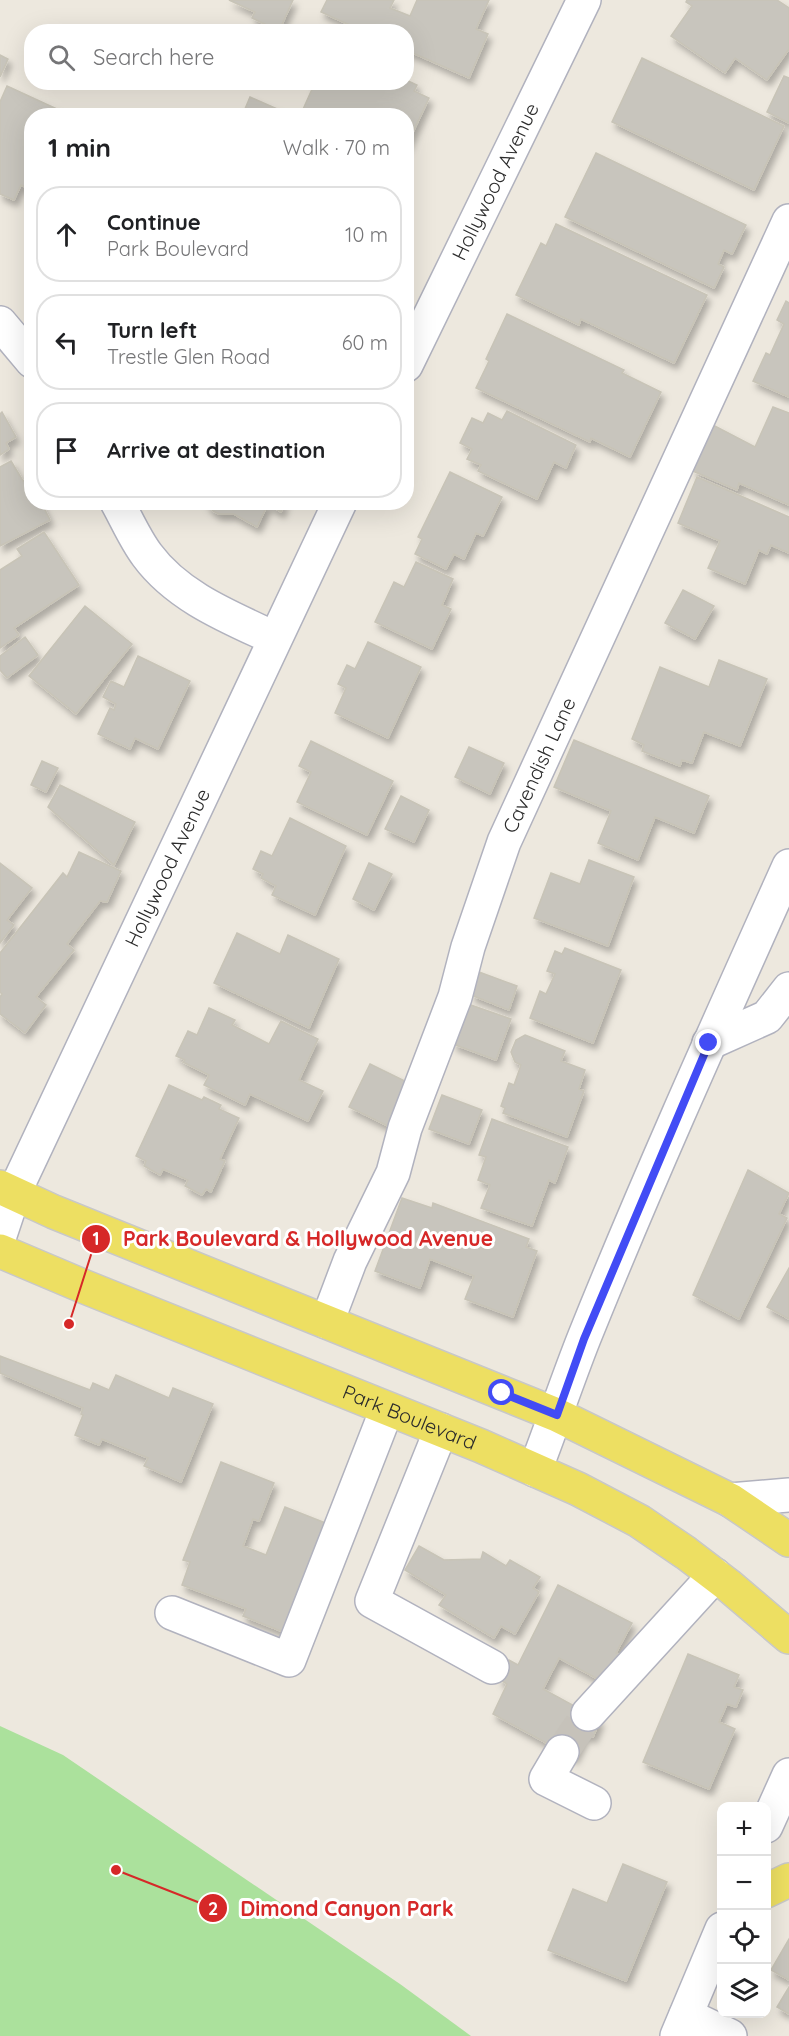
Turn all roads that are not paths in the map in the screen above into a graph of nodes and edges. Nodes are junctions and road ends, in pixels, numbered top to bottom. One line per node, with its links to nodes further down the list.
1 (584, 0): 4 (street, Hollywood Avenue)
2 (789, 221): 15 (street, Cavendish Lane)
3 (0, 323): 5 (street)
4 (414, 349)
5 (24, 352)
6 (122, 510): 8 (street)
7 (336, 510): 8 (street, Hollywood Avenue)
8 (274, 638): 12 (street, Hollywood Avenue)
9 (789, 866): 11 (street)
10 (789, 988): 11 (street)
11 (709, 1043): 17 (street)
12 (7, 1190): 13 (street, Hollywood Avenue); 15 (main road)
13 (0, 1235)
14 (0, 1251): 16 (main road, Park Boulevard)
15 (327, 1322): 17 (main road)
16 (387, 1409): 18 (main road, Park Boulevard); 24 (street)
17 (557, 1415): 19 (street); 21 (main road)
18 (441, 1430): 19 (main road, Park Boulevard); 26 (street)
19 (534, 1470): 23 (main road, Park Boulevard)
20 (789, 1495): 21 (street)
21 (730, 1500): 22 (main road)
22 (789, 1540)
23 (715, 1575): 25 (main road, Park Boulevard); 27 (street)
24 (172, 1613)
25 (789, 1637)
26 (492, 1667)
27 (588, 1714)
28 (562, 1752): 30 (street)
29 (789, 1775): 31 (street)
30 (594, 1803)
31 (771, 1815)
32 (789, 1880): 33 (main road)
33 (771, 1889)
34 (717, 1941): 35 (street)
35 (681, 2026): 36 (street)
36 (730, 2036)

